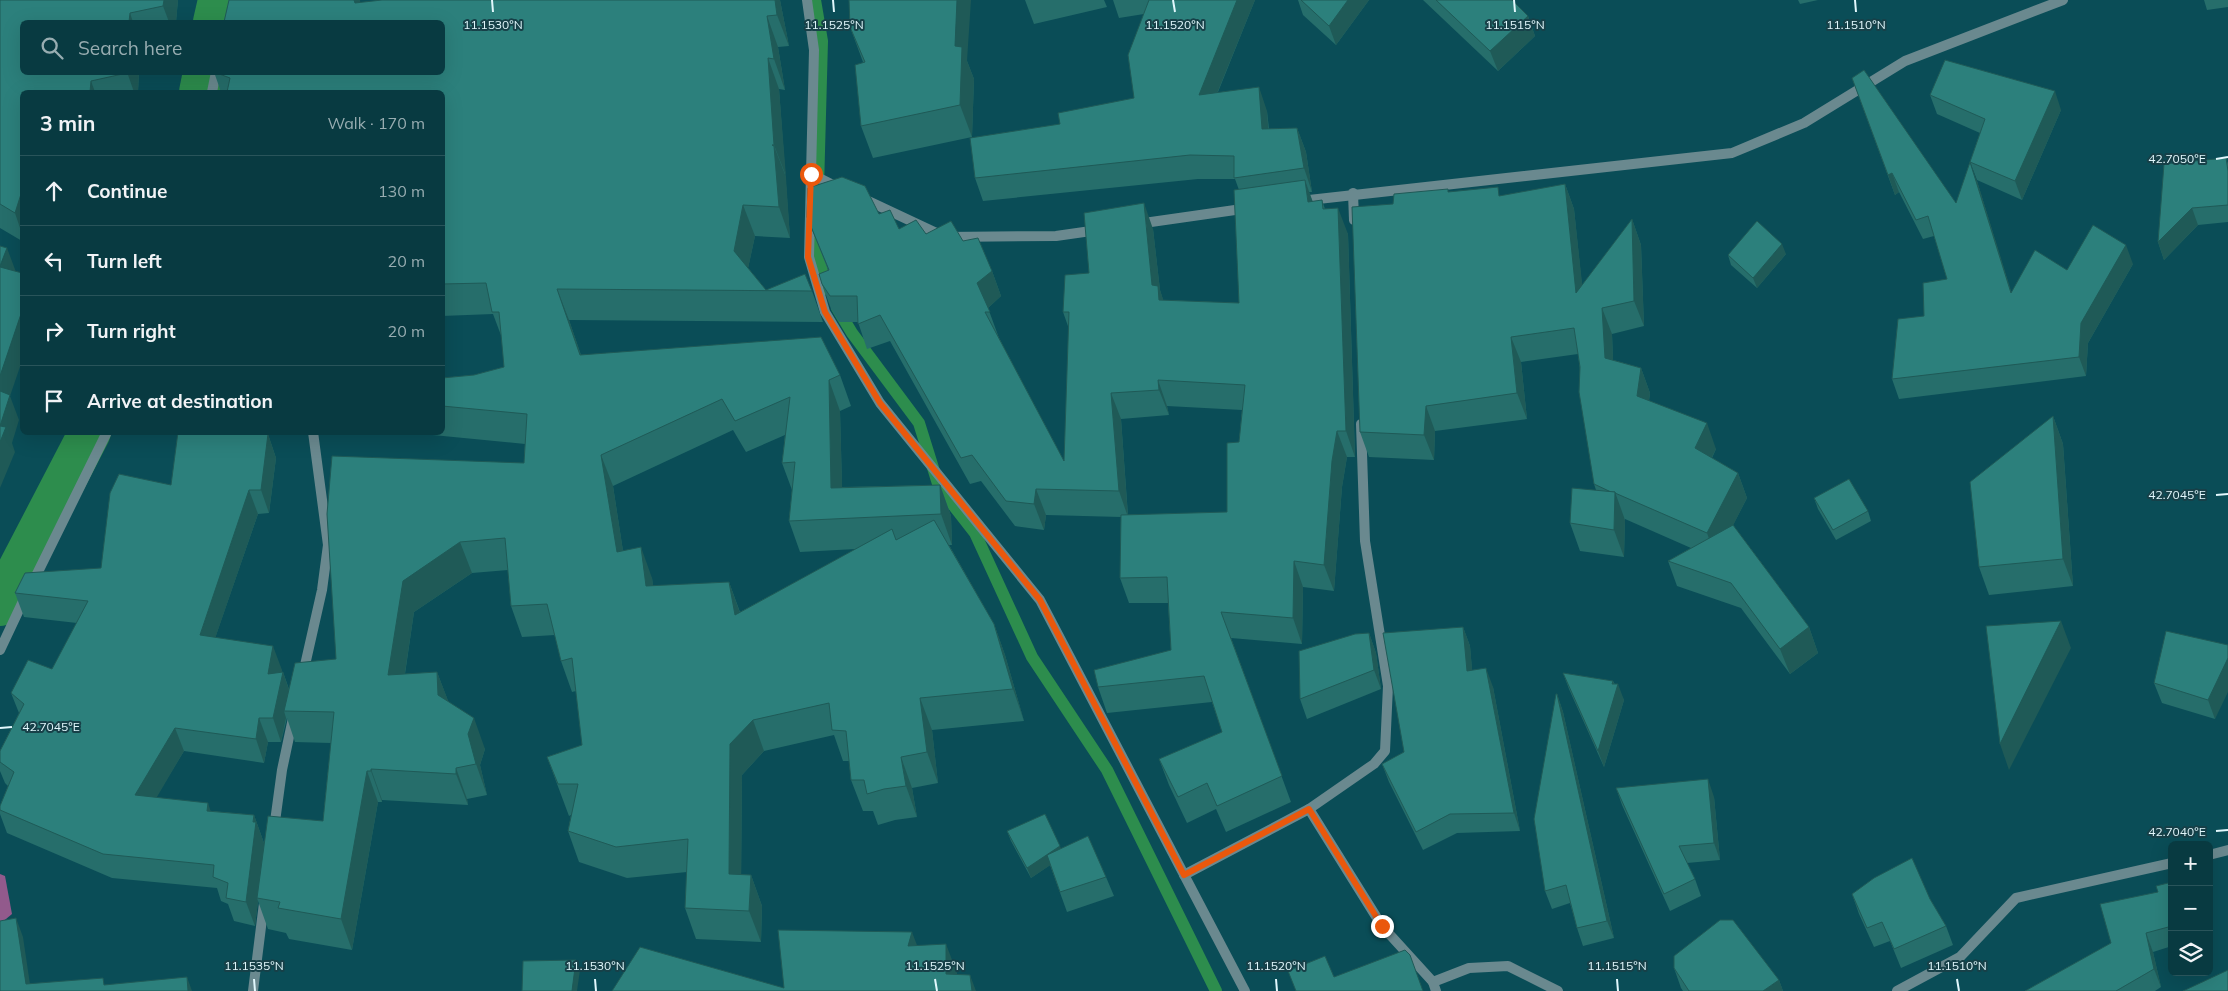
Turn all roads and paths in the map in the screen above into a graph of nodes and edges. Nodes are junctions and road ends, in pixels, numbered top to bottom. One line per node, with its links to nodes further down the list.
1 (807, 0): 5 (street)
2 (2063, 0): 6 (street)
3 (215, 75): 4 (street)
4 (212, 90)
5 (811, 174): 8 (street); 21 (street)
6 (1353, 194): 7 (street); 9 (street)
7 (1286, 203)
8 (1257, 207)
9 (1354, 233)
10 (1361, 412): 16 (street)
11 (106, 435): 13 (street)
12 (313, 435): 14 (street)
13 (0, 650)
14 (301, 684)
15 (296, 703): 17 (street)
16 (1309, 809): 21 (street); 23 (street)
17 (273, 837)
18 (2228, 850): 19 (street)
19 (2213, 853)
20 (2168, 864): 27 (street)
21 (1184, 875): 25 (street)
22 (266, 895): 24 (street)
23 (1435, 987): 26 (street)
24 (253, 991)
25 (1245, 991)
26 (1558, 991)
27 (1897, 991)

